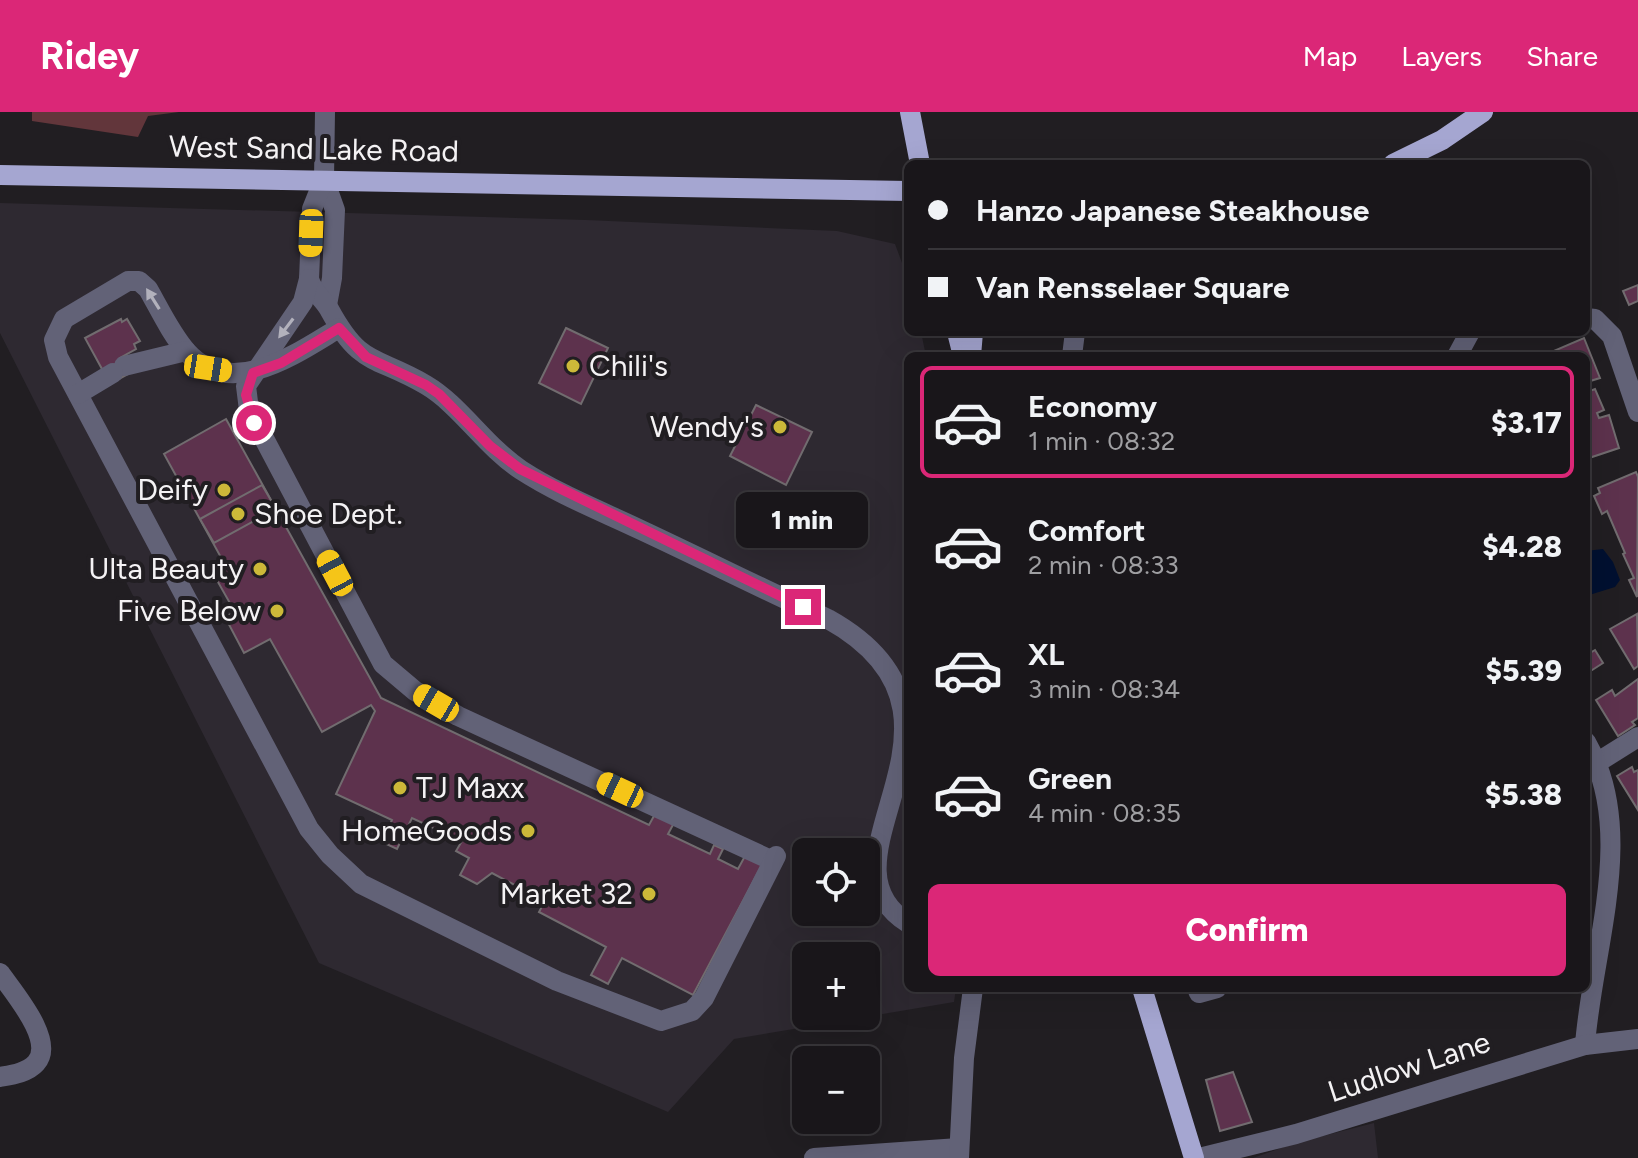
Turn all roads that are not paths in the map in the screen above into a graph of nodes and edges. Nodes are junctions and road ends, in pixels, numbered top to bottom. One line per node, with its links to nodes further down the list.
1 (325, 112): 7 (street)
2 (910, 112): 4 (main road)
3 (1483, 112): 5 (main road)
4 (919, 160)
5 (1401, 160)
6 (0, 175): 7 (main road, West Sand Lake Road)
7 (324, 179): 8 (main road, West Sand Lake Road); 9 (street); 10 (street)
8 (904, 191)
9 (309, 279): 10 (street); 14 (street, one-way to 14)
10 (327, 305): 12 (street)
11 (1590, 318): 16 (street)
12 (339, 328): 14 (street); 17 (street)
13 (192, 357): 14 (street); 15 (street); 15 (street, one-way to 15)
14 (253, 373): 15 (street)
15 (78, 394)
16 (1638, 412)
17 (904, 725)
18 (1638, 737): 21 (street)
19 (904, 740): 22 (street)
20 (1590, 749): 21 (street)
21 (1598, 762): 24 (street)
22 (904, 920)
23 (0, 973): 30 (street)
24 (1590, 989)
25 (972, 992): 31 (street)
26 (1143, 992): 33 (main road)
27 (1589, 992): 29 (street)
28 (1638, 1039): 29 (street, Ludlow Lane)
29 (1585, 1045): 33 (street, Ludlow Lane)
30 (0, 1077)
31 (959, 1153): 32 (street)
32 (814, 1158)
33 (1197, 1158)

